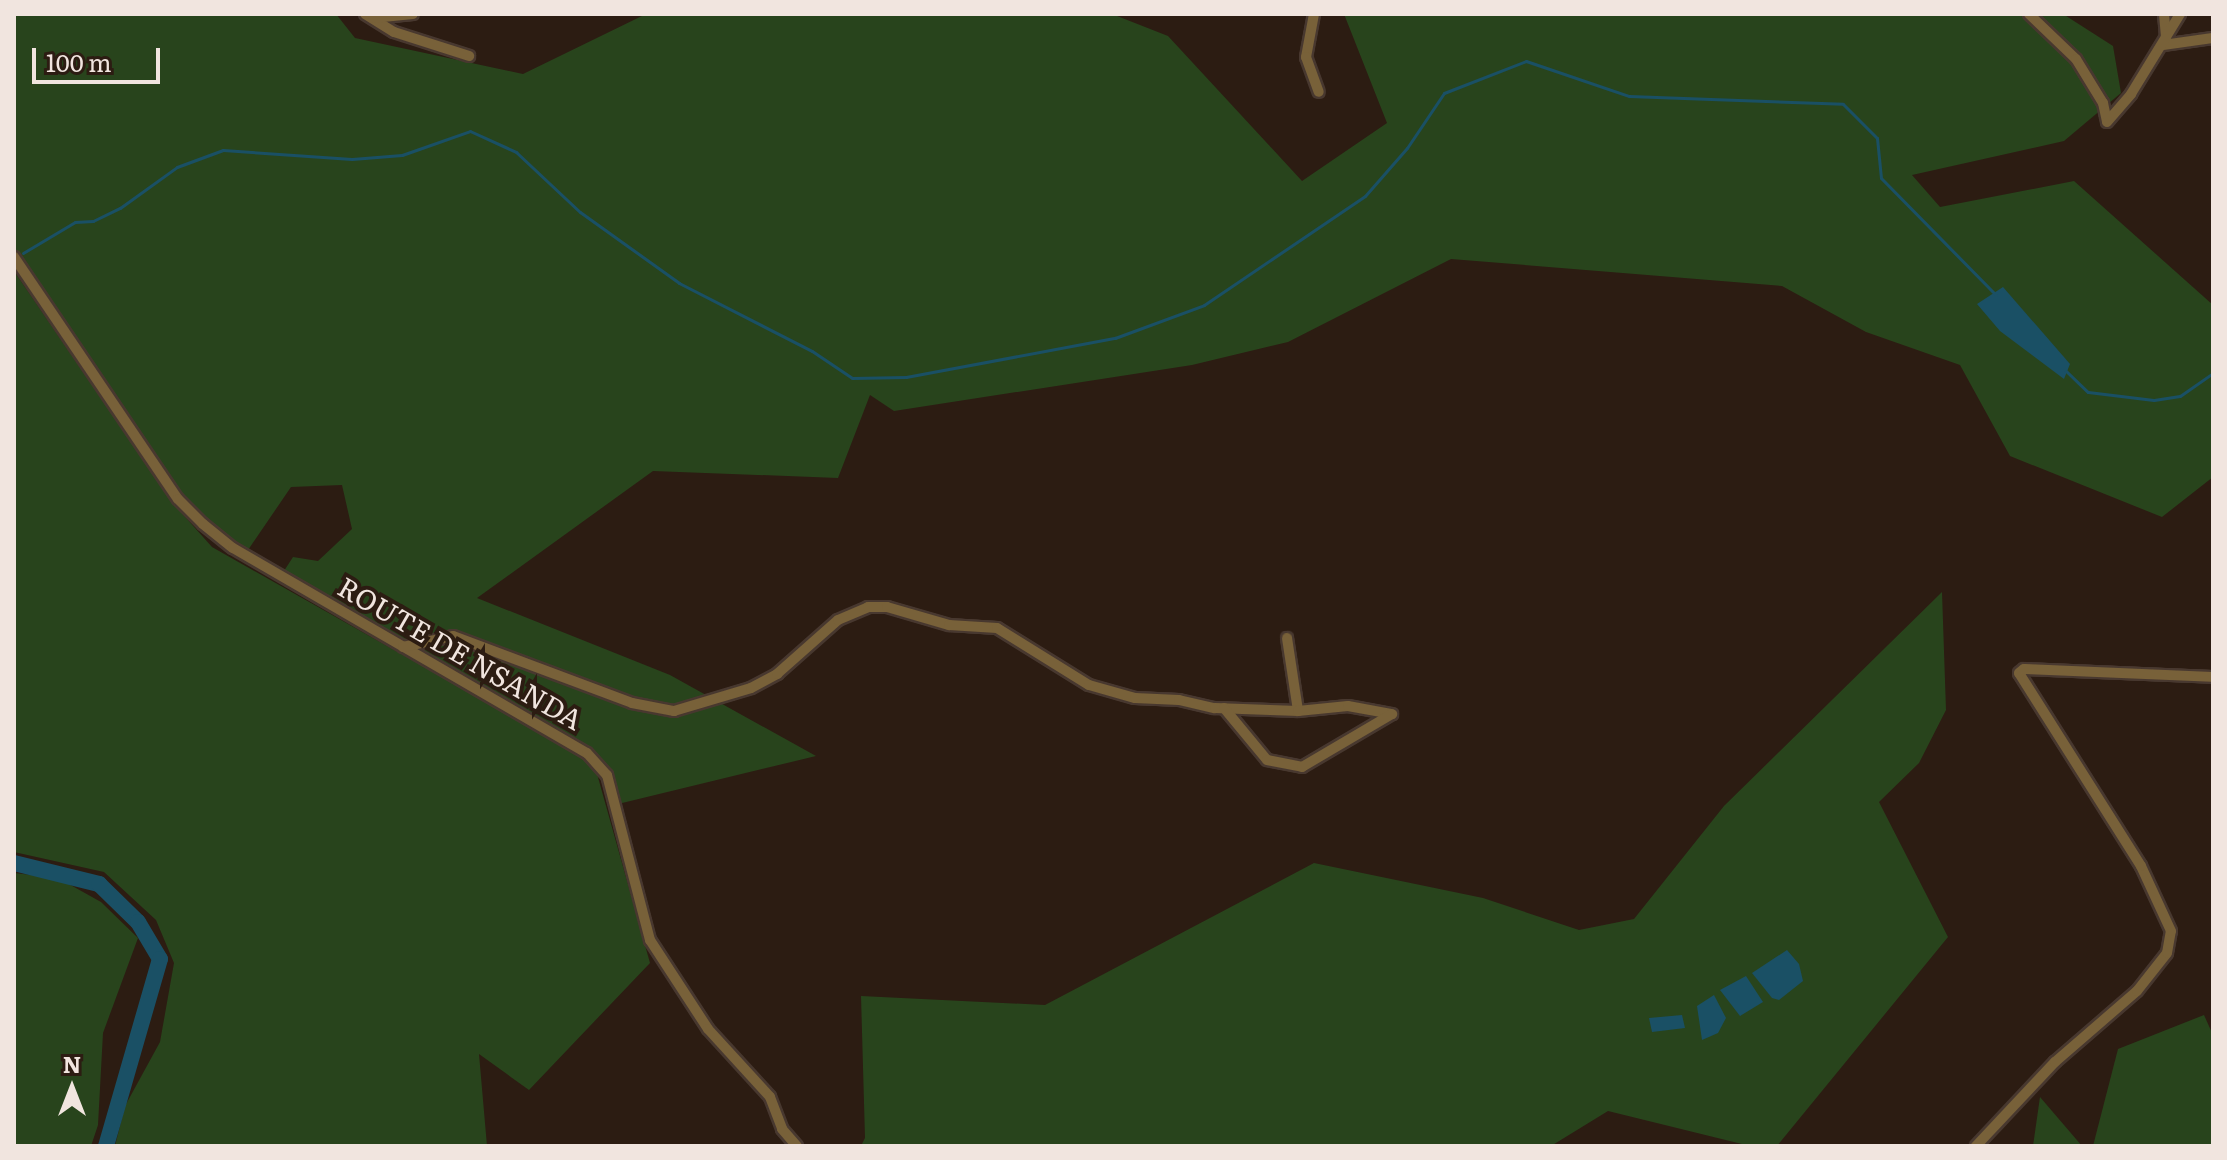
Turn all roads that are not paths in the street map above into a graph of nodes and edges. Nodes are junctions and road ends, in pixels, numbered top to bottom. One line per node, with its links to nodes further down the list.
1 (413, 14): 6 (street)
2 (1314, 14): 10 (street)
3 (2029, 14): 8 (street)
4 (2164, 14): 8 (street)
5 (2180, 14): 8 (street)
6 (368, 16): 9 (street)
7 (2213, 38): 8 (street)
8 (2164, 41)
9 (469, 56)
10 (1319, 92)
11 (14, 257): 13 (street, ROUTE DE NSANDA)
12 (1287, 638): 16 (street)
13 (403, 647): 15 (street); 17 (street, ROUTE DE NSANDA)
14 (2213, 677): 18 (street)
15 (1224, 708): 16 (street); 16 (street)
16 (1298, 711)
17 (797, 1146)
18 (1976, 1146)

